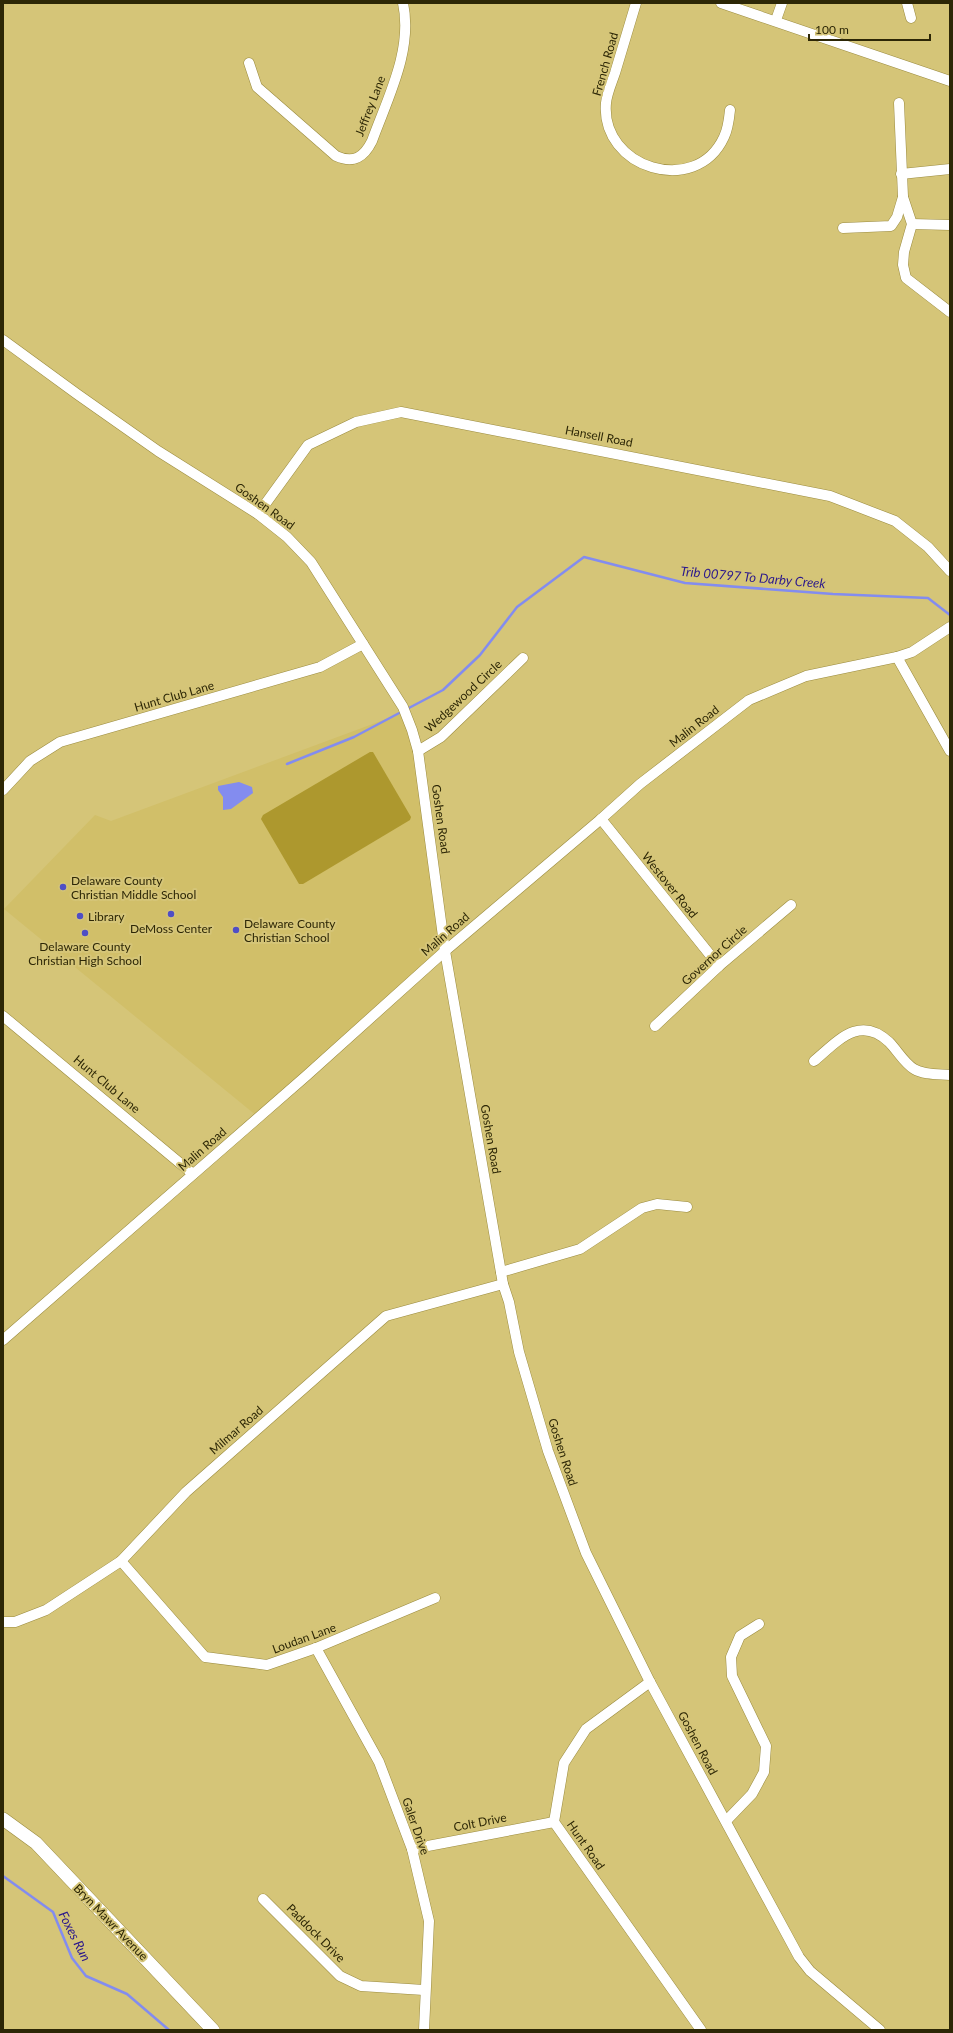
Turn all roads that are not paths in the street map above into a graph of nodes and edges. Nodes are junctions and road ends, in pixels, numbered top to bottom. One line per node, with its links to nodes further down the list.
1 (404, 3): 8 (street, Jeffrey Lane)
2 (636, 3): 11 (street, French Road)
3 (721, 3): 7 (street)
4 (782, 3): 7 (street)
5 (907, 3): 6 (street)
6 (911, 18)
7 (776, 20): 9 (street)
8 (249, 64)
9 (950, 81)
10 (898, 102): 13 (street)
11 (730, 110)
12 (950, 169): 13 (street)
13 (902, 174): 14 (street)
14 (903, 197): 15 (street); 17 (street)
15 (912, 224): 16 (street); 18 (street)
16 (950, 225)
17 (843, 228)
18 (950, 312)
19 (3, 340): 20 (street, Goshen Road)
20 (258, 514): 21 (street, Hansell Road); 23 (street, Goshen Road)
21 (950, 571)
22 (950, 627): 24 (street, Malin Road)
23 (363, 644): 26 (street, Goshen Road); 28 (street, Hunt Club Lane)
24 (897, 657): 27 (street); 29 (street, Malin Road)
25 (523, 658): 26 (street, Wedgewood Circle)
26 (418, 751): 31 (street, Goshen Road)
27 (950, 751)
28 (3, 790)
29 (601, 819): 31 (street, Malin Road); 32 (street, Westover Road)
30 (791, 905): 32 (street, Governor Circle)
31 (445, 951): 37 (street, Malin Road); 39 (street, Goshen Road)
32 (719, 966): 34 (street, Governor Circle)
33 (3, 1016): 37 (street, Hunt Club Lane)
34 (655, 1026)
35 (814, 1061): 36 (street)
36 (950, 1075)
37 (193, 1174): 41 (street, Malin Road)
38 (687, 1207): 39 (street)
39 (501, 1272): 40 (street, Goshen Road)
40 (503, 1284): 42 (street, Milmar Road); 47 (street, Goshen Road)
41 (3, 1340)
42 (121, 1561): 44 (street, Milmar Road); 46 (street, Loudan Lane)
43 (435, 1598): 46 (street, Loudan Lane)
44 (3, 1622)
45 (759, 1624): 49 (street)
46 (316, 1648): 51 (street, Galer Drive)
47 (650, 1682): 49 (street, Goshen Road); 50 (street, Hunt Road)
48 (3, 1819): 54 (main road, Bryn Mawr Avenue)
49 (726, 1820): 57 (street, Goshen Road)
50 (554, 1822): 51 (street, Colt Drive); 56 (street, Hunt Road)
51 (412, 1848): 53 (street, Galer Drive)
52 (263, 1899): 53 (street, Paddock Drive)
53 (424, 1990): 55 (street, Galer Drive)
54 (214, 2030)
55 (424, 2030)
56 (701, 2030)
57 (880, 2030)

